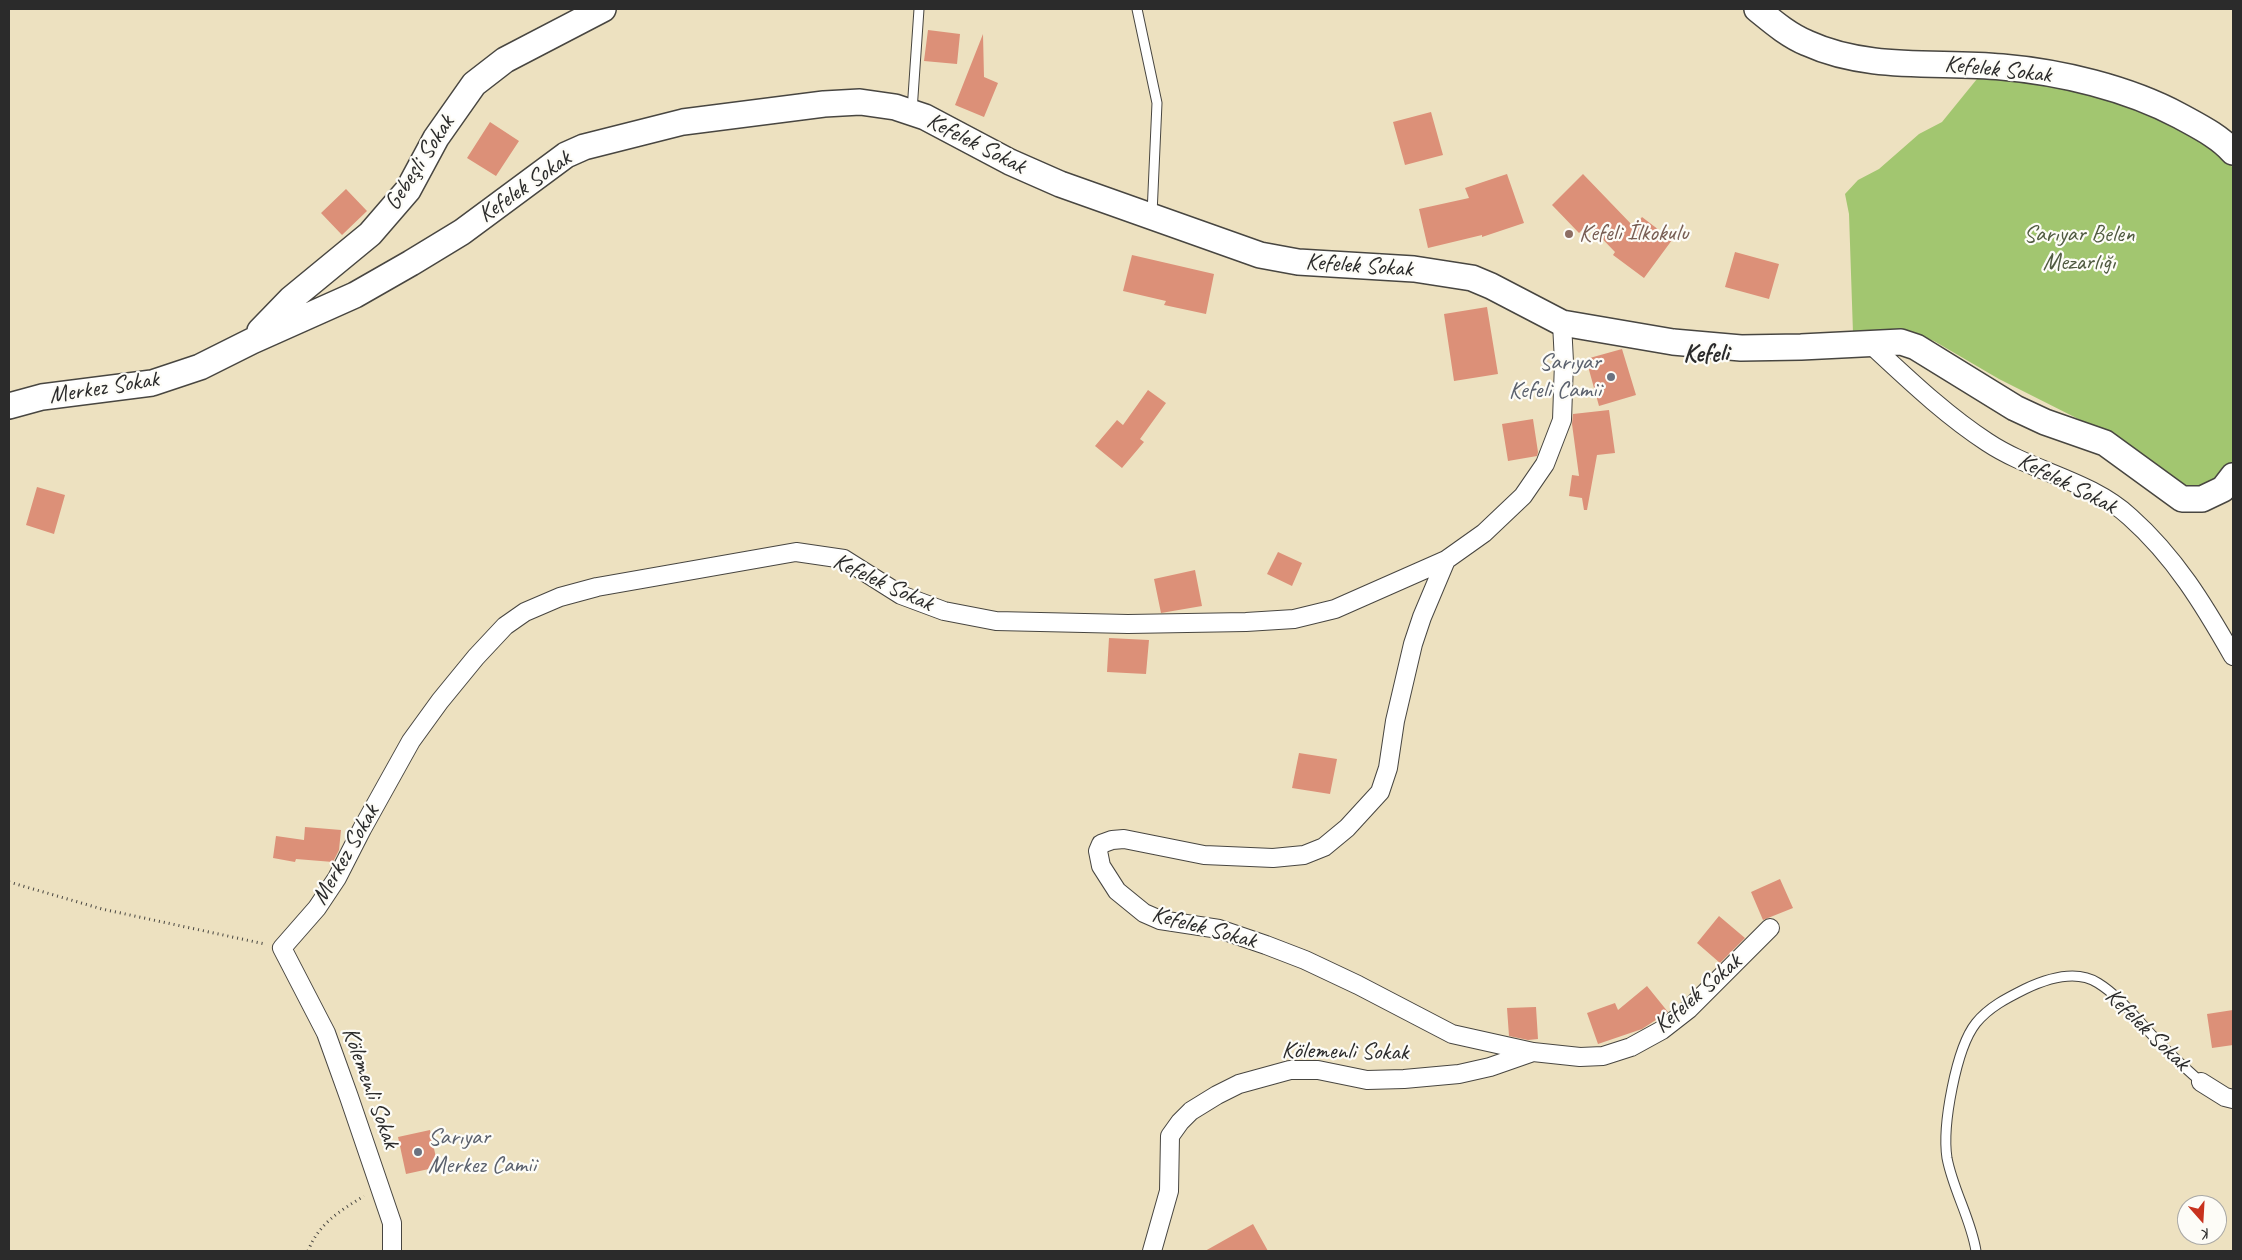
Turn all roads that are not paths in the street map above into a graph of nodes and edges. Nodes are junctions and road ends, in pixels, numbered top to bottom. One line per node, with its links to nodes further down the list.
1 (603, 9): 9 (street, Gebeşli Sokak)
2 (919, 9): 5 (lane, Kefelek Sokak)
3 (1137, 9): 7 (lane)
4 (1757, 9): 6 (street, Kefelek Sokak)
5 (912, 113): 7 (street, Kefelek Sokak); 9 (street, Kefelek Sokak)
6 (2233, 152)
7 (1152, 217): 8 (street, Kefelek Sokak)
8 (1562, 323): 10 (street, Kefelek Sokak); 13 (street, Kefelek Sokak)
9 (252, 340): 11 (street, Merkez Sokak)
10 (1868, 342): 12 (street, Kefelek Sokak); 15 (street, Kefelek Sokak)
11 (9, 406)
12 (2233, 476)
13 (1446, 560): 14 (street, Kefelek Sokak); 18 (street, Kefelek Sokak)
14 (525, 612): 17 (street, Merkez Sokak)
15 (2233, 656)
16 (1770, 928): 18 (street, Kefelek Sokak)
17 (282, 948): 21 (street, Kölemenli Sokak)
18 (1533, 1052): 22 (street, Kölemenli Sokak)
19 (2201, 1082): 20 (street, Kefelek Sokak); 23 (lane, Kefelek Sokak)
20 (2233, 1099)
21 (392, 1251)
22 (1152, 1251)
23 (1976, 1251)

